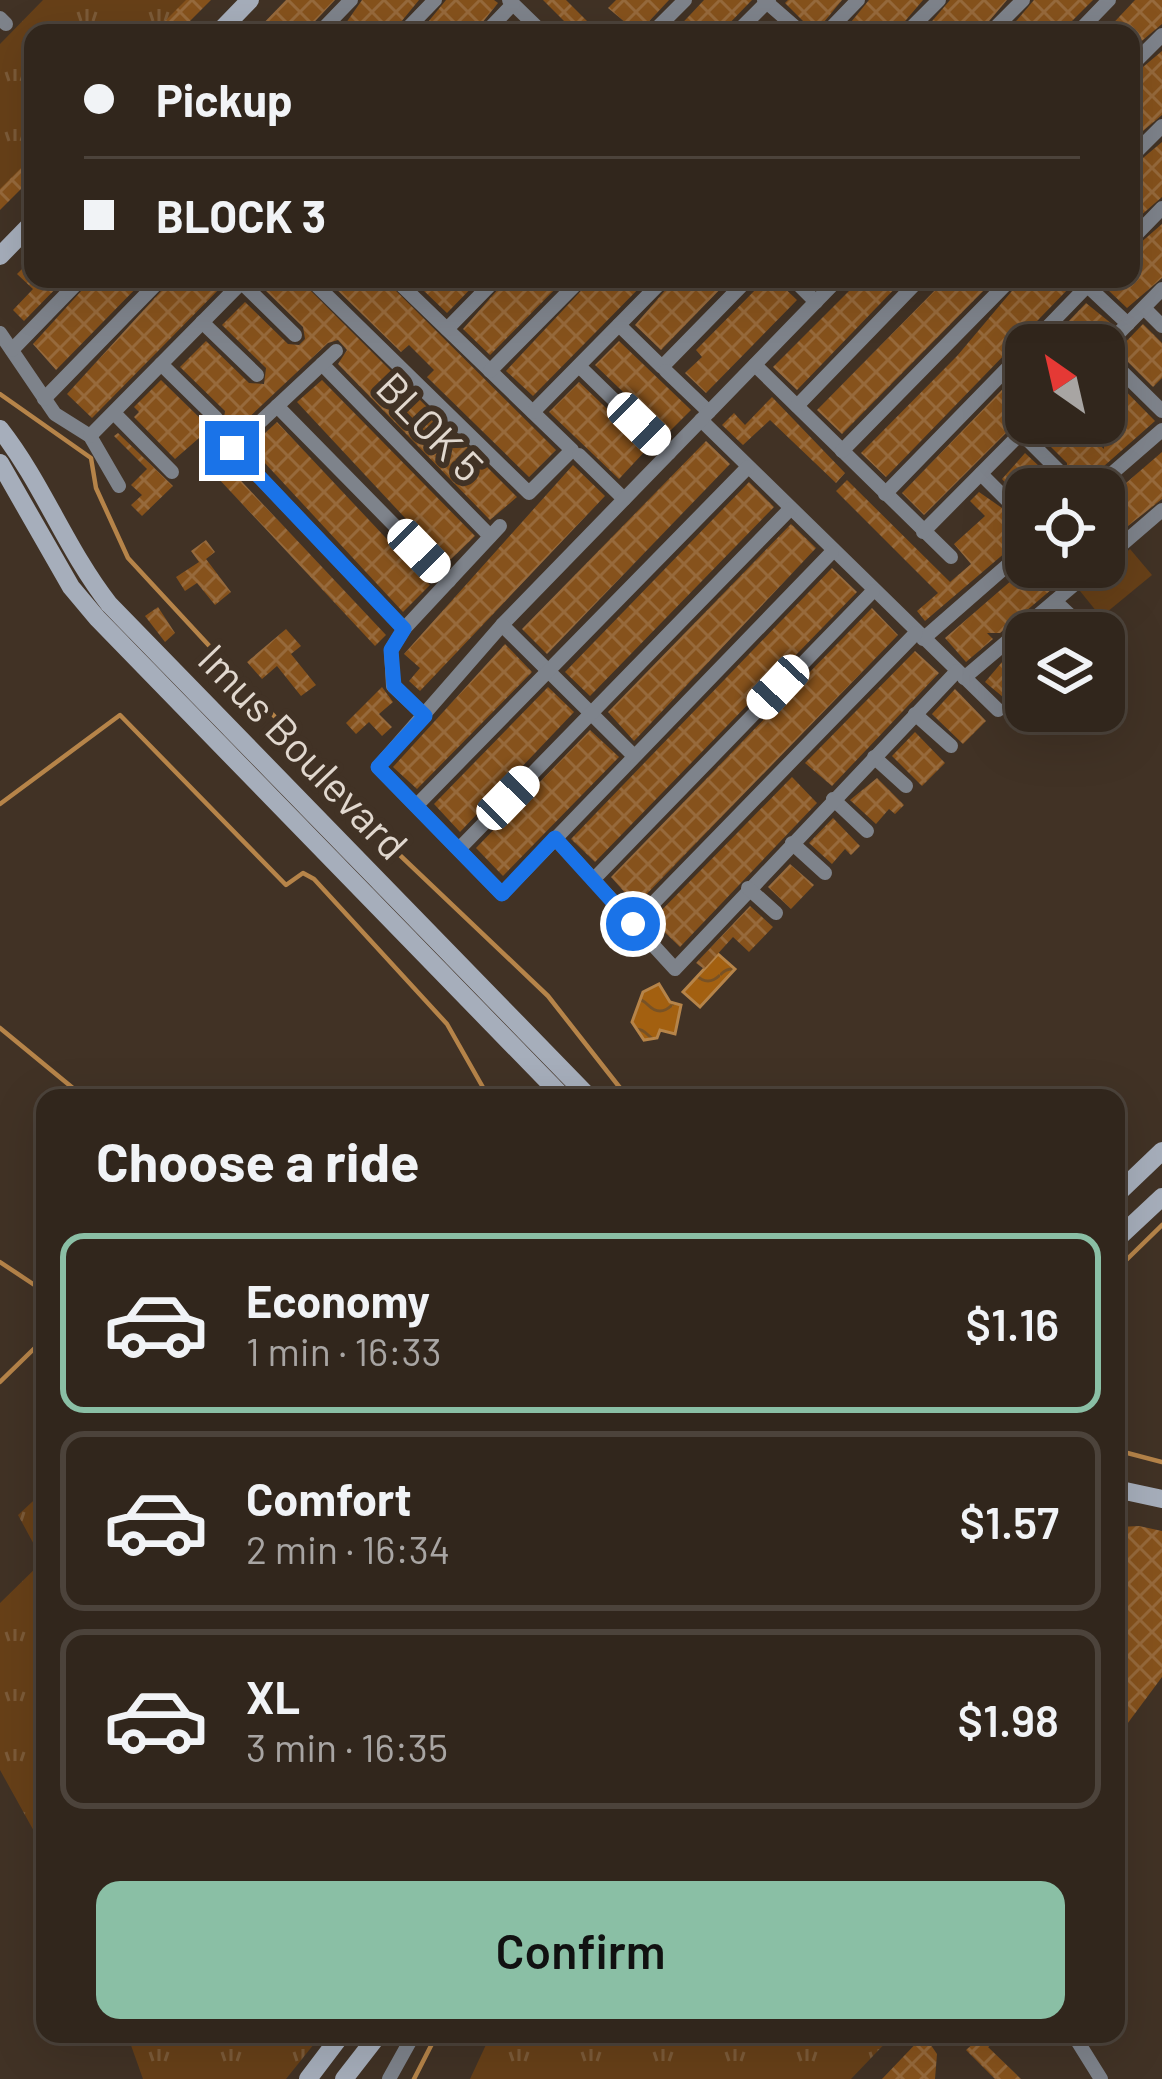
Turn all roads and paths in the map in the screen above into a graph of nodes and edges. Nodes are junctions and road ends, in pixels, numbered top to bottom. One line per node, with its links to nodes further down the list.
1 (250, 0): 11 (main road)
2 (351, 0): 12 (street)
3 (435, 0): 13 (street)
4 (685, 0): 15 (street)
5 (858, 0): 18 (street)
6 (939, 0): 19 (street)
7 (1023, 0): 20 (street)
8 (1109, 0): 21 (street)
9 (766, 1): 16 (street); 17 (street)
10 (511, 2): 14 (street)
11 (227, 24)
12 (328, 24)
13 (412, 24)
14 (534, 24)
15 (661, 24)
16 (744, 24)
17 (792, 24)
18 (835, 24)
19 (915, 24)
20 (1000, 24)
21 (1086, 24)
22 (1162, 35): 23 (street)
23 (1140, 57)
24 (1162, 126): 25 (street)
25 (1140, 149)
26 (1162, 208): 28 (street)
27 (24, 231): 29 (main road)
28 (1140, 231)
29 (0, 256)
30 (72, 288): 58 (street)
31 (152, 288): 69 (street)
32 (236, 288): 49 (street)
33 (250, 288): 57 (street)
34 (319, 288): 74 (street)
35 (409, 288): 55 (street)
36 (487, 288): 55 (street)
37 (572, 288): 65 (street)
38 (655, 288): 52 (street)
39 (739, 288): 52 (street)
40 (802, 288): 47 (street)
41 (829, 288): 47 (street)
42 (911, 288): 71 (street)
43 (1002, 288): 83 (street)
44 (1081, 288): 50 (street)
45 (1094, 288): 51 (street)
46 (1162, 290): 48 (street)
47 (816, 302): 62 (street)
48 (1144, 308): 51 (street); 53 (street)
49 (202, 322): 60 (street); 68 (street)
50 (1049, 324)
51 (1128, 324): 54 (street)
52 (619, 325): 63 (street)
53 (1162, 326)
54 (1125, 327)
55 (447, 329): 65 (street)
56 (0, 333): 58 (street)
57 (295, 335)
58 (12, 350): 69 (street)
59 (336, 351): 61 (street)
60 (161, 364): 73 (street); 76 (street)
61 (322, 364): 70 (street); 104 (street, BLOK 5)
62 (755, 365): 71 (street); 75 (street)
63 (579, 366): 74 (street); 84 (street)
64 (666, 370): 75 (street)
65 (490, 371): 74 (street)
66 (1005, 371): 94 (street)
67 (1125, 373): 72 (street)
68 (257, 375)
69 (44, 399): 79 (street)
70 (277, 406): 82 (street); 104 (street)
71 (797, 406): 83 (street)
72 (1162, 411)
73 (114, 412): 79 (street); 91 (street)
74 (533, 412)
75 (705, 416): 84 (street); 88 (street)
76 (216, 418)
77 (0, 429): 136 (main road, Imus Boulevard)
78 (1162, 430): 90 (street)
79 (90, 436): 93 (street)
80 (1010, 444): 92 (street)
81 (1038, 444): 89 (street)
82 (232, 448): 87 (street); 111 (street)
83 (842, 451): 94 (street)
84 (669, 453): 96 (street)
85 (579, 455): 96 (street)
86 (0, 463): 135 (main road, Imus Boulevard)
87 (215, 464)
88 (748, 467): 97 (street); 114 (street)
89 (1056, 468)
90 (1118, 468)
91 (172, 472)
92 (981, 474): 95 (street); 99 (street)
93 (119, 486)
94 (885, 494): 99 (street)
95 (1005, 498)
96 (625, 499): 110 (street)
97 (790, 509): 101 (street); 117 (street)
98 (1162, 510): 100 (street)
99 (923, 532): 102 (street)
100 (1125, 542)
101 (832, 553): 106 (street); 121 (street)
102 (951, 557)
103 (1005, 566): 112 (street)
104 (448, 581): 111 (street)
105 (1070, 588): 107 (street)
106 (873, 591): 112 (street); 131 (street)
107 (1055, 601): 108 (street); 109 (street)
108 (1042, 612)
109 (1067, 612)
110 (502, 625): 114 (street); 119 (street)
111 (404, 629): 119 (street)
112 (920, 636): 115 (street); 134 (street)
113 (1005, 643): 115 (street)
114 (548, 670): 117 (street); 125 (street)
115 (960, 675): 116 (street); 118 (street)
116 (998, 710)
117 (590, 712): 121 (street); 129 (street)
118 (915, 714): 120 (street); 122 (street)
119 (425, 716): 125 (street)
120 (951, 746)
121 (634, 756): 127 (street)
122 (874, 757): 123 (street); 124 (street)
123 (906, 786)
124 (833, 800): 126 (street); 128 (street)
125 (416, 805): 129 (street)
126 (867, 831)
127 (555, 838): 129 (street); 131 (street)
128 (792, 843): 130 (street); 132 (street)
129 (458, 849)
130 (824, 873)
131 (593, 880): 134 (street)
132 (748, 888): 133 (street); 134 (street)
133 (776, 913)
134 (633, 924)
135 (555, 1089)
136 (581, 1089)
137 (1162, 1151): 138 (main road)
138 (1125, 1186)
139 (1162, 1197): 140 (main road)
140 (1125, 1232)
141 (1125, 1491): 142 (main road)
142 (1162, 1499)
143 (335, 2043): 147 (main road)
144 (372, 2043): 148 (main road)
145 (409, 2043): 149 (street)
146 (1078, 2043): 150 (street)
147 (308, 2079)
148 (344, 2079)
149 (389, 2079)
150 (1101, 2079)

